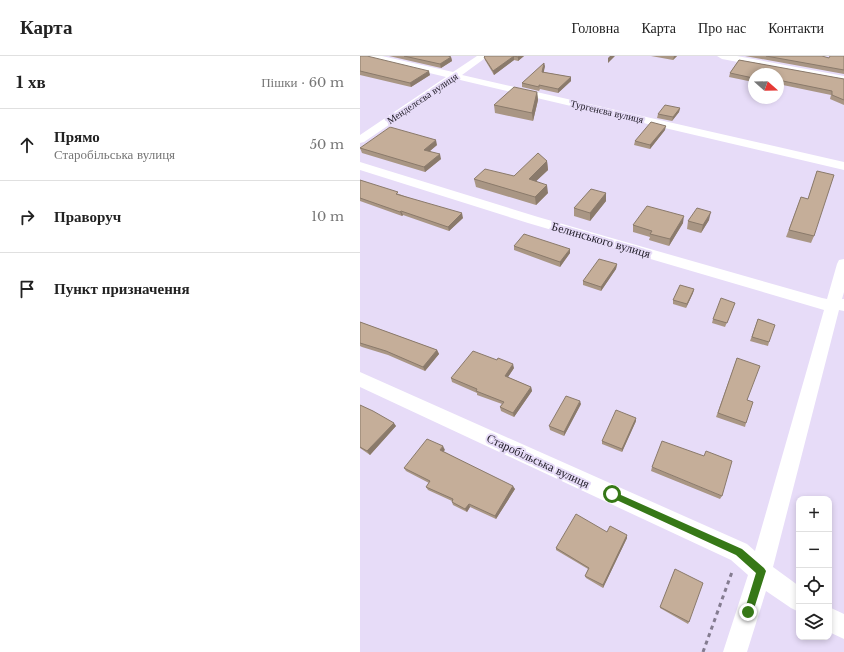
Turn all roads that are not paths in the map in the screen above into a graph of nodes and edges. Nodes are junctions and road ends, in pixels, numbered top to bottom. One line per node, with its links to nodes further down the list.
1 (370, 56): 4 (street, Тургенєва вулиця)
2 (483, 56): 4 (street, Менделєєва вулиця)
3 (722, 56): 5 (street)
4 (455, 76): 6 (street, Менделєєва вулиця); 8 (street, Тургенєва вулиця)
5 (844, 79)
6 (360, 140)
7 (360, 166): 10 (street, Белинського вулиця)
8 (844, 166)
9 (844, 264): 10 (street)
10 (838, 305): 12 (street)
11 (360, 379): 12 (street, Старобільська вулиця)
12 (768, 577): 13 (street, Старобільська вулиця); 16 (street)
13 (796, 598)
14 (832, 621): 15 (street)
15 (844, 627)
16 (736, 652)

